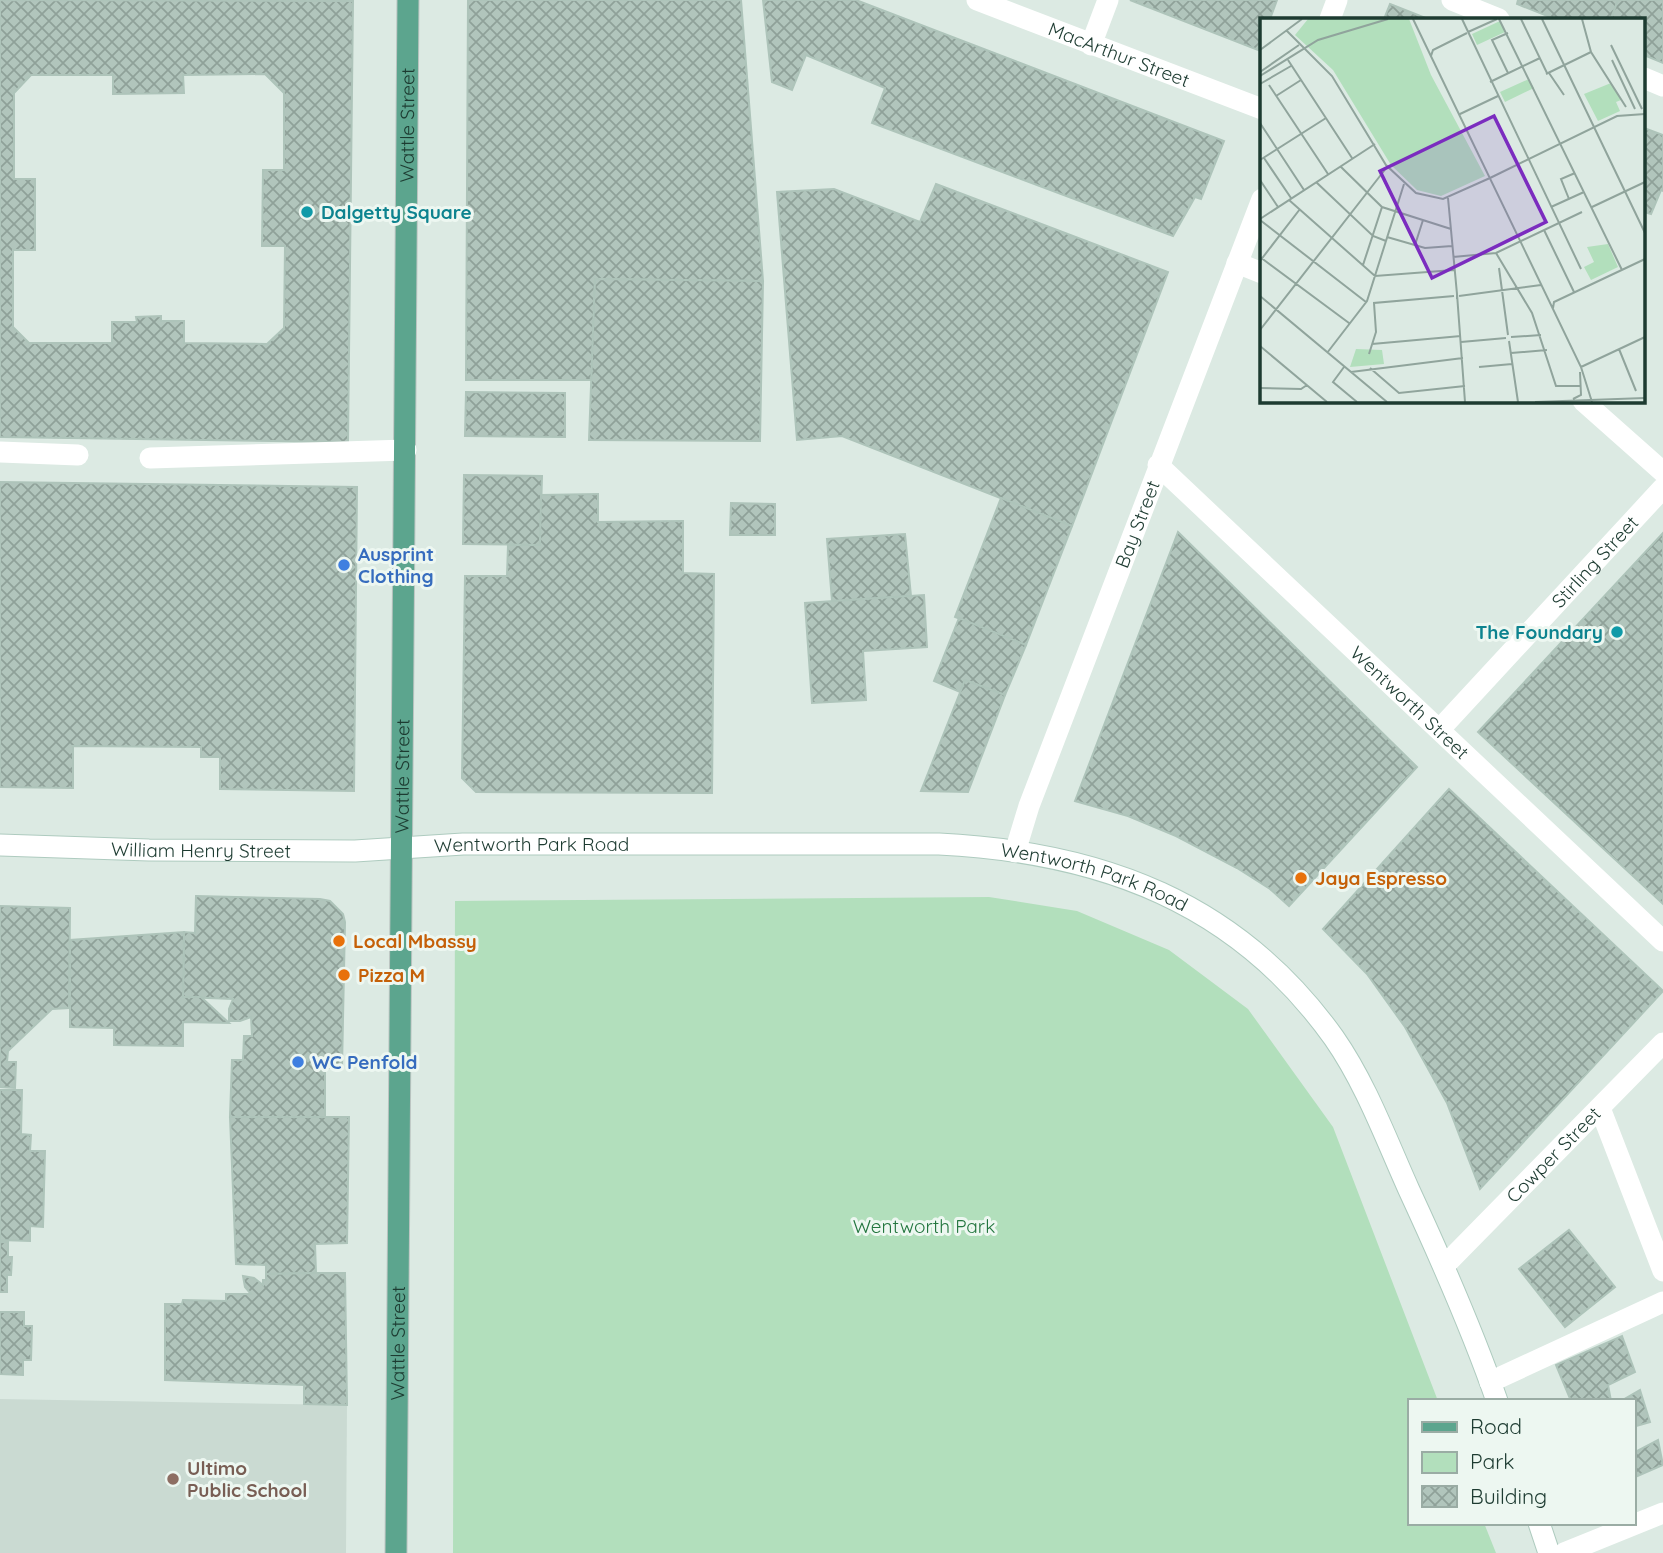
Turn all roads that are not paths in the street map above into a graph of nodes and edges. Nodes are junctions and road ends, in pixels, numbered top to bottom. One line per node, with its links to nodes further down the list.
1 (408, 0): 16 (main road, Wattle Street)
2 (977, 0): 8 (street, MacArthur Street)
3 (1108, 0): 8 (street)
4 (1337, 0): 6 (street)
5 (1452, 0): 7 (street)
6 (1330, 18)
7 (1497, 18)
8 (1091, 45): 11 (street, MacArthur Street)
9 (1646, 79): 10 (street)
10 (1663, 86)
11 (1260, 108)
12 (1260, 204): 13 (street, Bay Street)
13 (1237, 263): 14 (street); 20 (street, Bay Street)
14 (1260, 272)
15 (1584, 402): 21 (street)
16 (406, 450): 19 (street); 25 (main road, Wattle Street)
17 (0, 452): 18 (street)
18 (78, 455)
19 (150, 458)
20 (1158, 465): 23 (street, Wentworth Street); 26 (street, Bay Street)
21 (1663, 472)
22 (1663, 488): 23 (street, Stirling Street)
23 (1440, 729): 27 (street, Wentworth Street)
24 (0, 845): 25 (street, William Henry Street)
25 (403, 847): 26 (street, Wentworth Park Road); 38 (main road, Wattle Street)
26 (1015, 852): 30 (street, Wentworth Park Road)
27 (1663, 941)
28 (1663, 1043): 29 (street, Cowper Street)
29 (1600, 1108): 30 (street, Cowper Street); 31 (street)
30 (1444, 1266): 33 (street, Wentworth Park Road)
31 (1663, 1271)
32 (1663, 1302): 33 (street)
33 (1493, 1391)
34 (1663, 1513): 35 (street)
35 (1635, 1524)
36 (1540, 1525): 39 (street)
37 (1633, 1525): 40 (street)
38 (396, 1553)
39 (1549, 1553)
40 (1564, 1553)

